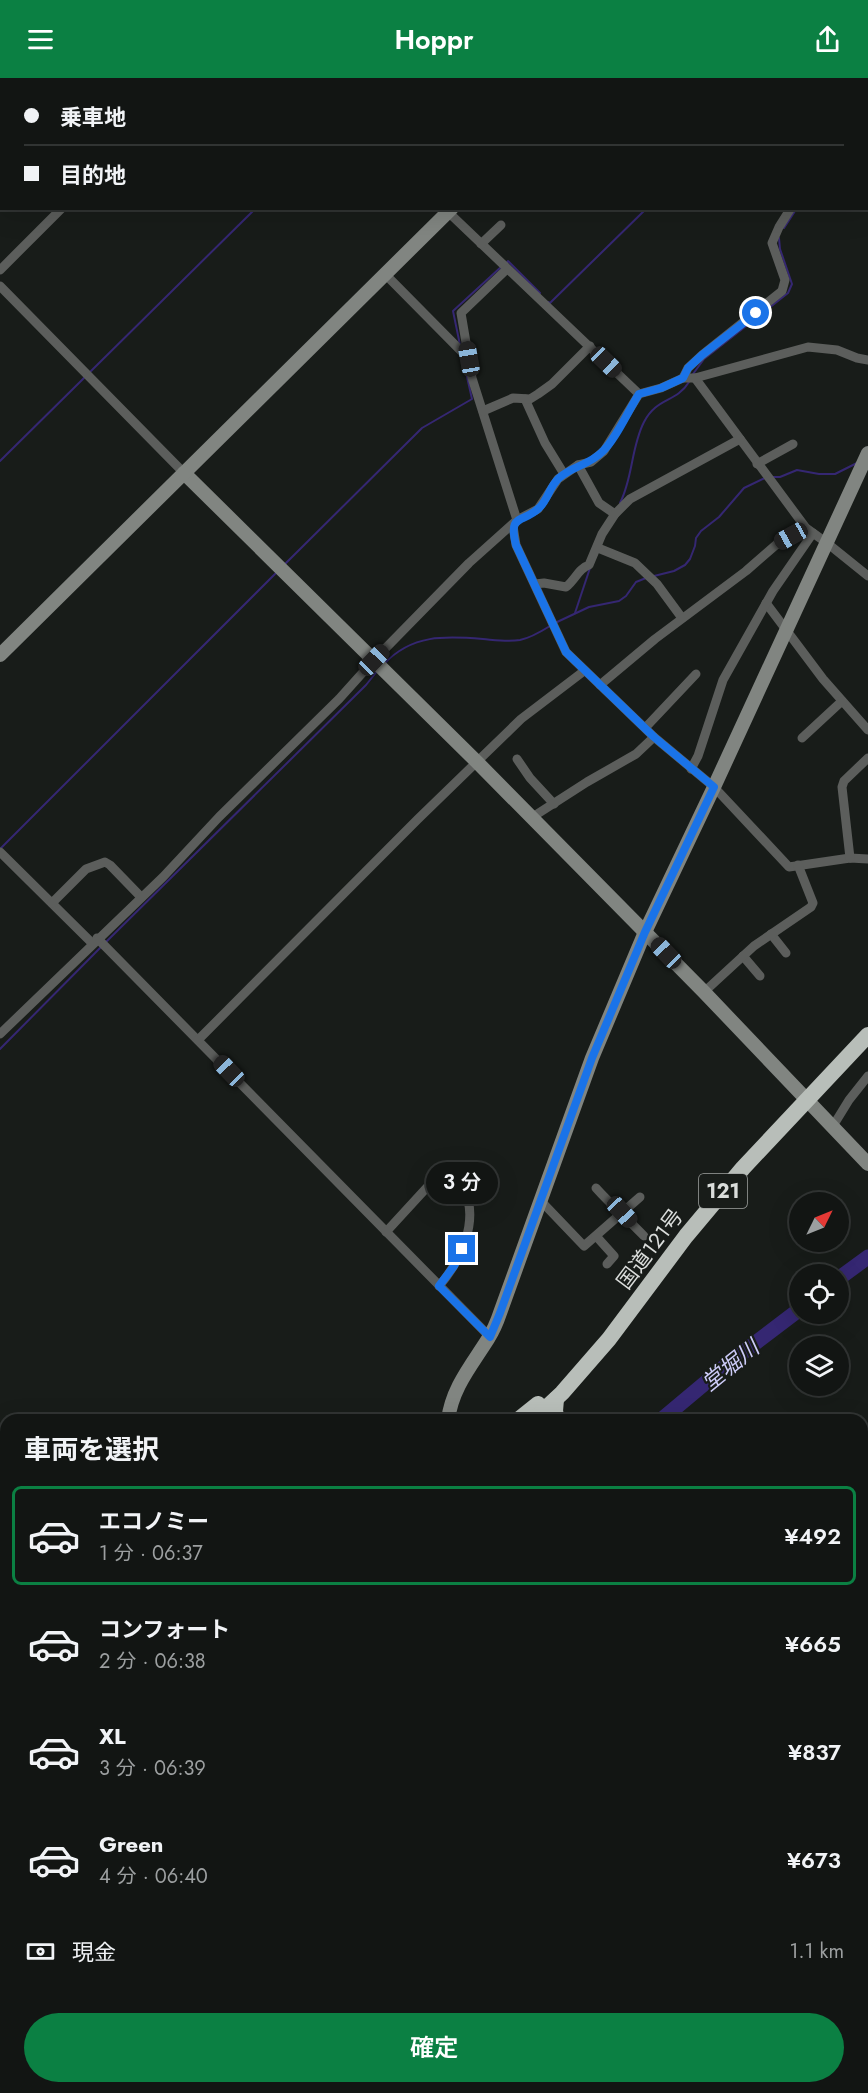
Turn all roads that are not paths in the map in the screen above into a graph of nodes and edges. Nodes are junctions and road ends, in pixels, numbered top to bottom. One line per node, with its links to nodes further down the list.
1 (60, 210): 7 (street)
2 (448, 210): 5 (street); 8 (street)
3 (790, 210): 13 (street)
4 (501, 225): 5 (street)
5 (482, 244): 6 (street)
6 (507, 269): 10 (street); 11 (street)
7 (0, 270)
8 (384, 274): 11 (street); 22 (street)
9 (0, 286): 22 (street)
10 (590, 346): 14 (street); 15 (street)
11 (469, 359): 16 (street)
12 (868, 360): 13 (street)
13 (689, 378): 14 (street); 17 (street)
14 (639, 394): 21 (street)
15 (525, 399): 16 (street); 23 (street)
16 (483, 411): 25 (street)
17 (740, 439): 20 (street); 24 (street)
18 (793, 444): 20 (street)
19 (868, 453): 27 (street)
20 (757, 464): 26 (street)
21 (578, 465): 23 (street); 24 (street)
22 (184, 473): 34 (street); 35 (street)
23 (564, 474): 25 (street)
24 (615, 514): 28 (street)
25 (516, 520): 30 (street); 35 (street)
26 (809, 531): 27 (street); 31 (street); 32 (street)
27 (827, 543): 29 (street); 33 (street)
28 (598, 548): 30 (street); 32 (street)
29 (867, 573)
30 (535, 584): 36 (street)
31 (766, 603): 33 (street); 47 (street)
32 (682, 618): 38 (street)
33 (786, 629): 39 (street); 48 (street)
34 (0, 655)
35 (374, 660): 46 (street); 55 (street)
36 (584, 670): 38 (street); 46 (street)
37 (696, 674): 40 (street)
38 (600, 686): 40 (street)
39 (842, 701): 41 (street); 43 (street)
40 (646, 727): 42 (street)
41 (868, 730)
42 (654, 737): 47 (street); 49 (street)
43 (802, 738)
44 (868, 758): 52 (street)
45 (517, 759): 49 (street)
46 (477, 762): 50 (street); 66 (street)
47 (691, 769): 48 (street)
48 (714, 787): 54 (street); 57 (street)
49 (554, 804): 50 (street)
50 (531, 818): 57 (street)
51 (0, 852): 56 (street)
52 (850, 858): 53 (street); 54 (street)
53 (868, 858)
54 (798, 865): 58 (street)
55 (141, 897): 56 (street); 59 (street)
56 (52, 903): 59 (street)
57 (645, 932): 63 (street); 73 (street)
58 (771, 934): 60 (street); 61 (street)
59 (95, 940): 64 (street); 66 (street)
60 (786, 953)
61 (743, 956): 62 (street); 63 (street)
62 (760, 976)
63 (704, 992): 68 (street)
64 (0, 1034)
65 (868, 1035): 68 (highway, 国道121号 / 121)
66 (198, 1040): 75 (street)
67 (868, 1076): 69 (street)
68 (806, 1099): 69 (street); 81 (highway, 国道121号 / 121)
69 (832, 1126): 70 (street)
70 (868, 1164)
71 (596, 1188): 74 (street)
72 (640, 1197): 74 (street)
73 (540, 1200): 76 (street); 80 (street)
74 (622, 1212): 76 (street); 77 (street)
75 (386, 1232): 79 (street); 79 (street)
76 (596, 1236): 78 (street)
77 (644, 1236)
78 (607, 1263)
79 (439, 1286): 80 (street)
80 (490, 1337): 82 (street)
81 (591, 1358): 83 (highway, 国道121号 / 121); 84 (highway, 国道121号 / 121)
82 (449, 1414)
83 (525, 1414)
84 (549, 1414)

